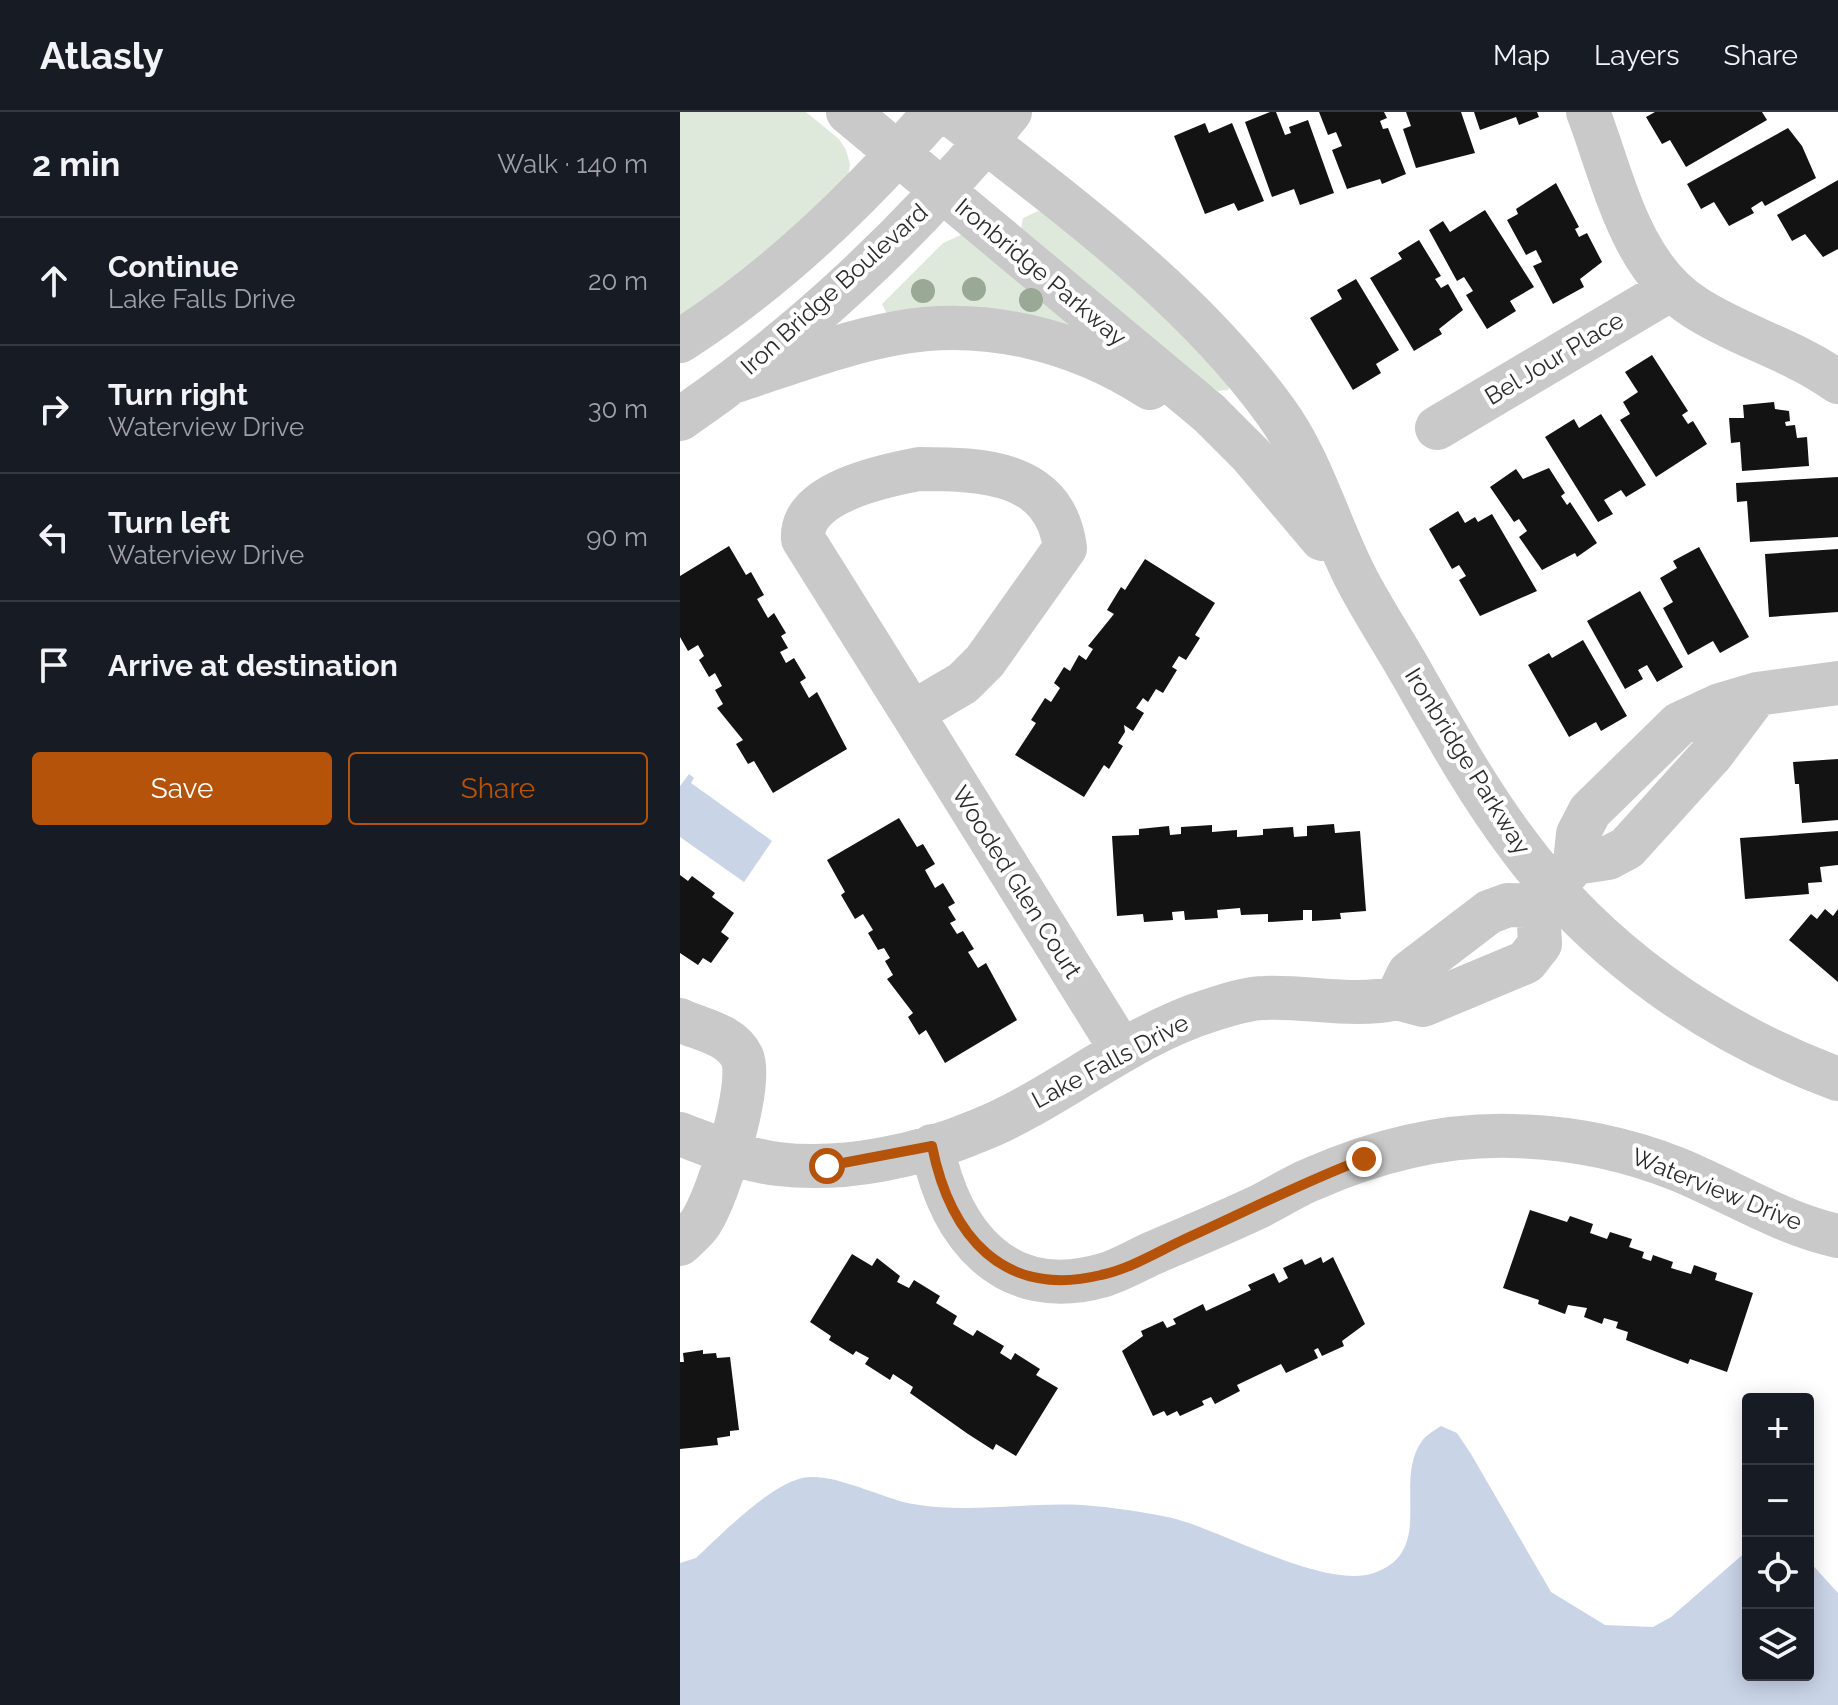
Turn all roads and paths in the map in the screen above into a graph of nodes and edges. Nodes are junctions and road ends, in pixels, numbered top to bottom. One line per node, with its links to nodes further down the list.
1 (848, 112): 6 (street, Ironbridge Parkway)
2 (935, 112): 6 (street)
3 (948, 112): 5 (street, Ironbridge Parkway)
4 (1588, 112): 8 (street)
5 (998, 127): 7 (street, Iron Bridge Boulevard); 15 (street, Ironbridge Parkway)
6 (899, 153): 7 (street, Ironbridge Parkway); 9 (street)
7 (943, 189): 10 (street, Iron Bridge Boulevard); 14 (street, Ironbridge Parkway)
8 (1671, 289): 11 (street); 13 (street, Bel Jour Place)
9 (680, 341)
10 (732, 382): 12 (street, Iron Bridge Boulevard); 14 (street)
11 (1838, 382)
12 (680, 419)
13 (1437, 428)
14 (1251, 455): 15 (street, Ironbridge Parkway)
15 (1358, 581): 18 (street, Ironbridge Parkway)
16 (1838, 683): 18 (street, Lake Falls Drive)
17 (912, 713): 17 (street, Wooded Glen Court); 21 (street, Wooded Glen Court)
18 (1555, 886): 19 (street); 19 (street, Lake Falls Drive); 22 (street, Ironbridge Parkway)
19 (1397, 998): 21 (street, Lake Falls Drive)
20 (680, 1020): 25 (street)
21 (1122, 1051): 24 (street, Lake Falls Drive)
22 (1838, 1079)
23 (680, 1134): 25 (street, Lake Falls Drive)
24 (932, 1146): 25 (street, Lake Falls Drive); 26 (street, Waterview Drive)
25 (729, 1153): 27 (street)
26 (1838, 1236)
27 (680, 1244)

